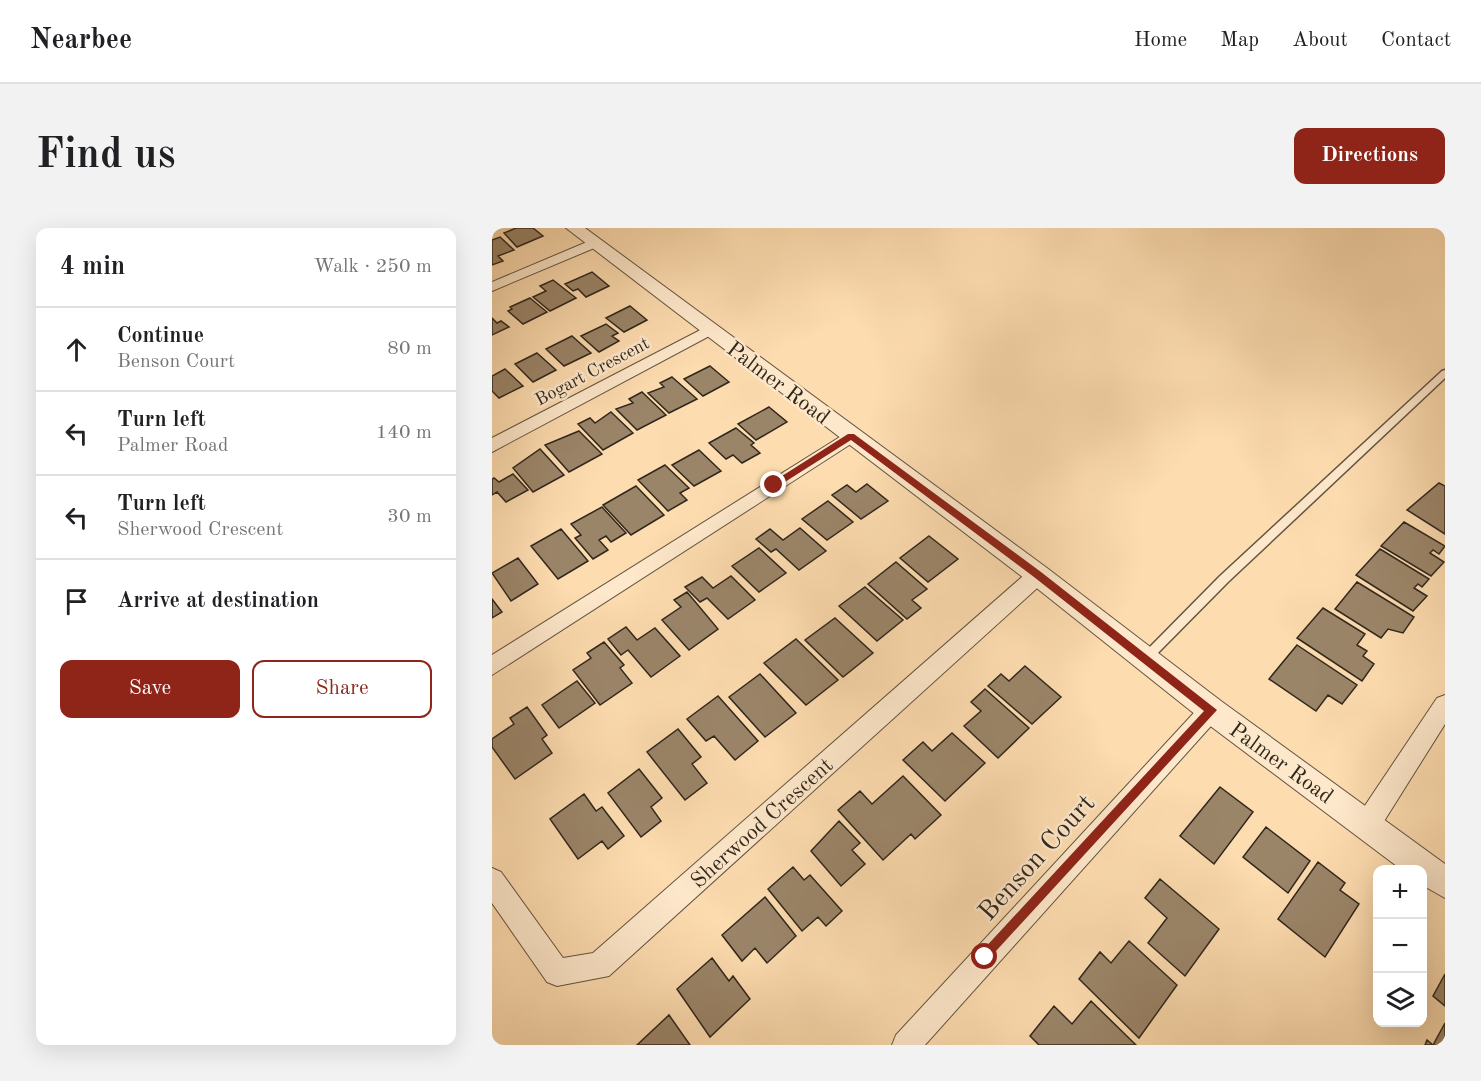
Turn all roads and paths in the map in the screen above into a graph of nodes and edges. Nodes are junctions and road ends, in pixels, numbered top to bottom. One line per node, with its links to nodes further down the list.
1 (574, 228): 2 (street, Palmer Road)
2 (594, 243): 3 (street); 4 (street, Palmer Road)
3 (492, 287)
4 (710, 330): 6 (street, Palmer Road); 7 (street, Bogart Crescent)
5 (1445, 373): 9 (lane)
6 (851, 436): 8 (street, Palmer Road); 10 (street)
7 (492, 446)
8 (1038, 575): 9 (street, Palmer Road); 14 (street, Sherwood Crescent)
9 (1145, 659): 12 (street, Palmer Road)
10 (492, 666)
11 (1445, 705): 13 (street)
12 (1211, 710): 13 (street, Palmer Road); 16 (street, Benson Court)
13 (1366, 825): 15 (street, Palmer Road)
14 (492, 881)
15 (1445, 883)
16 (906, 1045)

